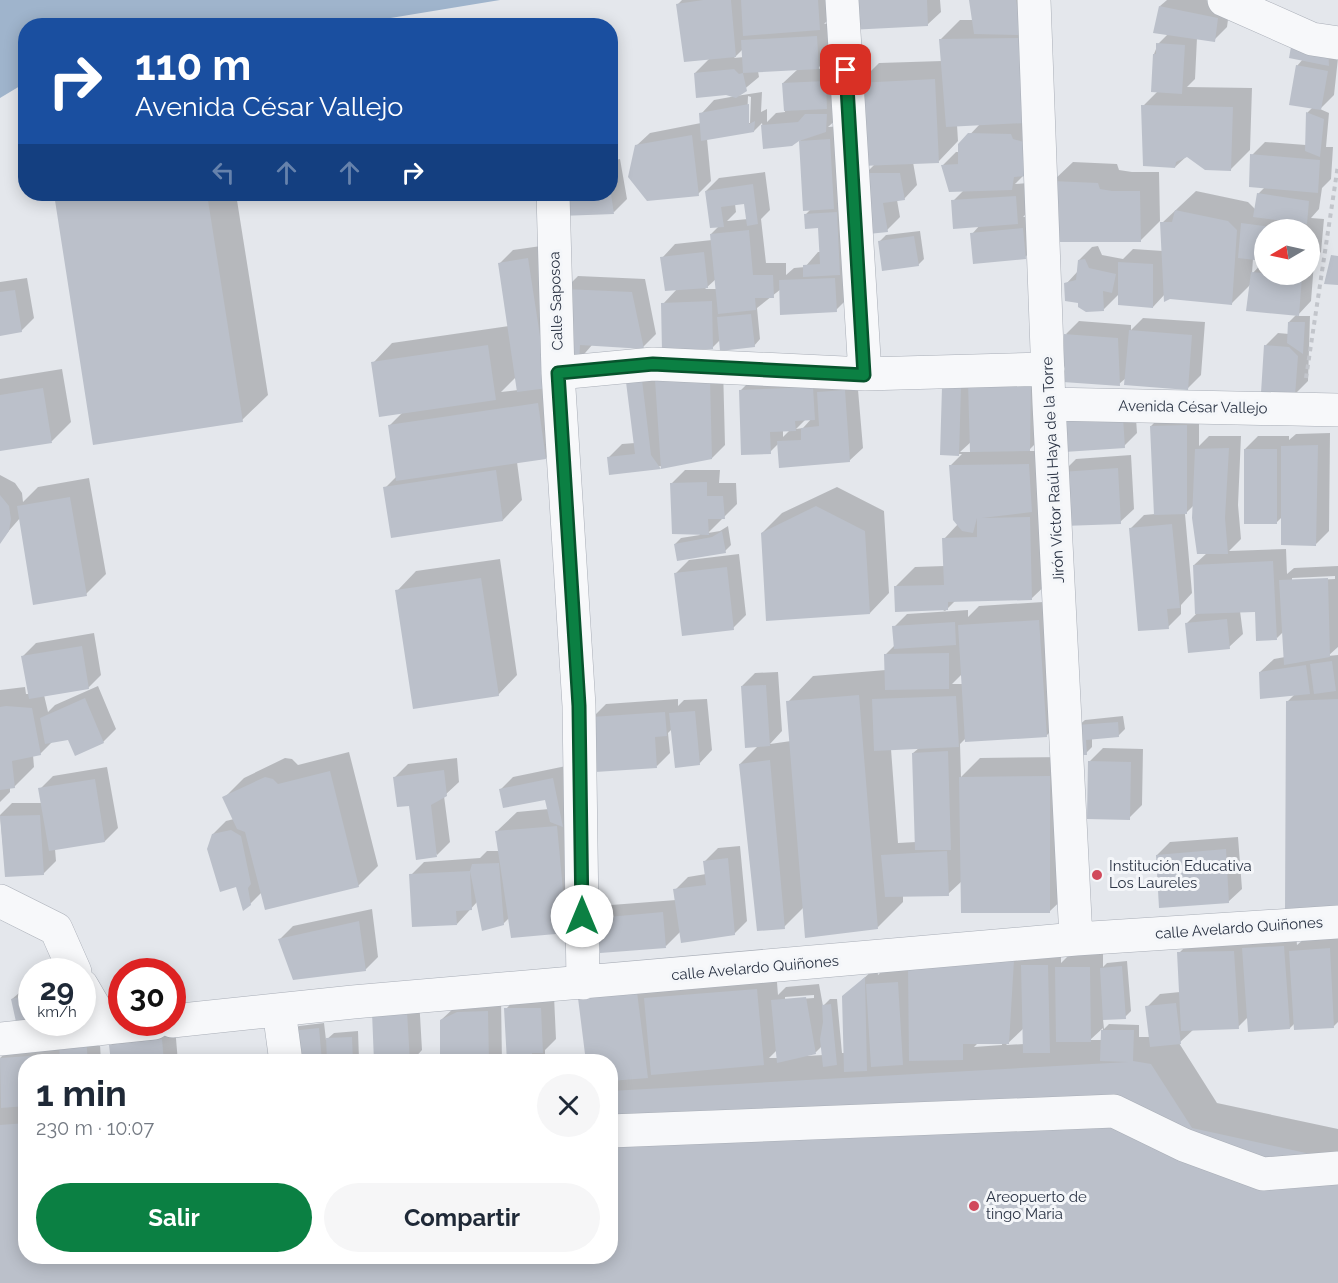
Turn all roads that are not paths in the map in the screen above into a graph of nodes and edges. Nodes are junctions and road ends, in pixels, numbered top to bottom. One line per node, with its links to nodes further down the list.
1 (842, 0): 8 (street)
2 (1034, 0): 6 (street, Jirón Víctor Raúl Haya de la Torre)
3 (1224, 0): 4 (street)
4 (1338, 43)
5 (553, 201): 7 (street, Calle Saposoa)
6 (1048, 369): 8 (street); 9 (street, Jirón Víctor Raúl Haya de la Torre)
7 (558, 373): 8 (street); 15 (street, Calle Saposoa)
8 (864, 375)
9 (1049, 404): 10 (street, Avenida César Vallejo); 13 (street, Jirón Víctor Raúl Haya de la Torre)
10 (1338, 410)
11 (0, 901): 14 (street)
12 (1338, 922): 13 (street, calle Avelardo Quiñones)
13 (1076, 939): 15 (street, calle Avelardo Quiñones)
14 (69, 958)
15 (583, 983): 17 (street, calle Avelardo Quiñones)
16 (96, 1010): 20 (street)
17 (279, 1010): 18 (street, calle Avelardo Quiñones); 22 (street)
18 (186, 1020)
19 (108, 1028): 20 (street)
20 (99, 1029): 21 (street)
21 (0, 1039)
22 (285, 1054)
23 (618, 1131): 24 (street)
24 (1338, 1168)

